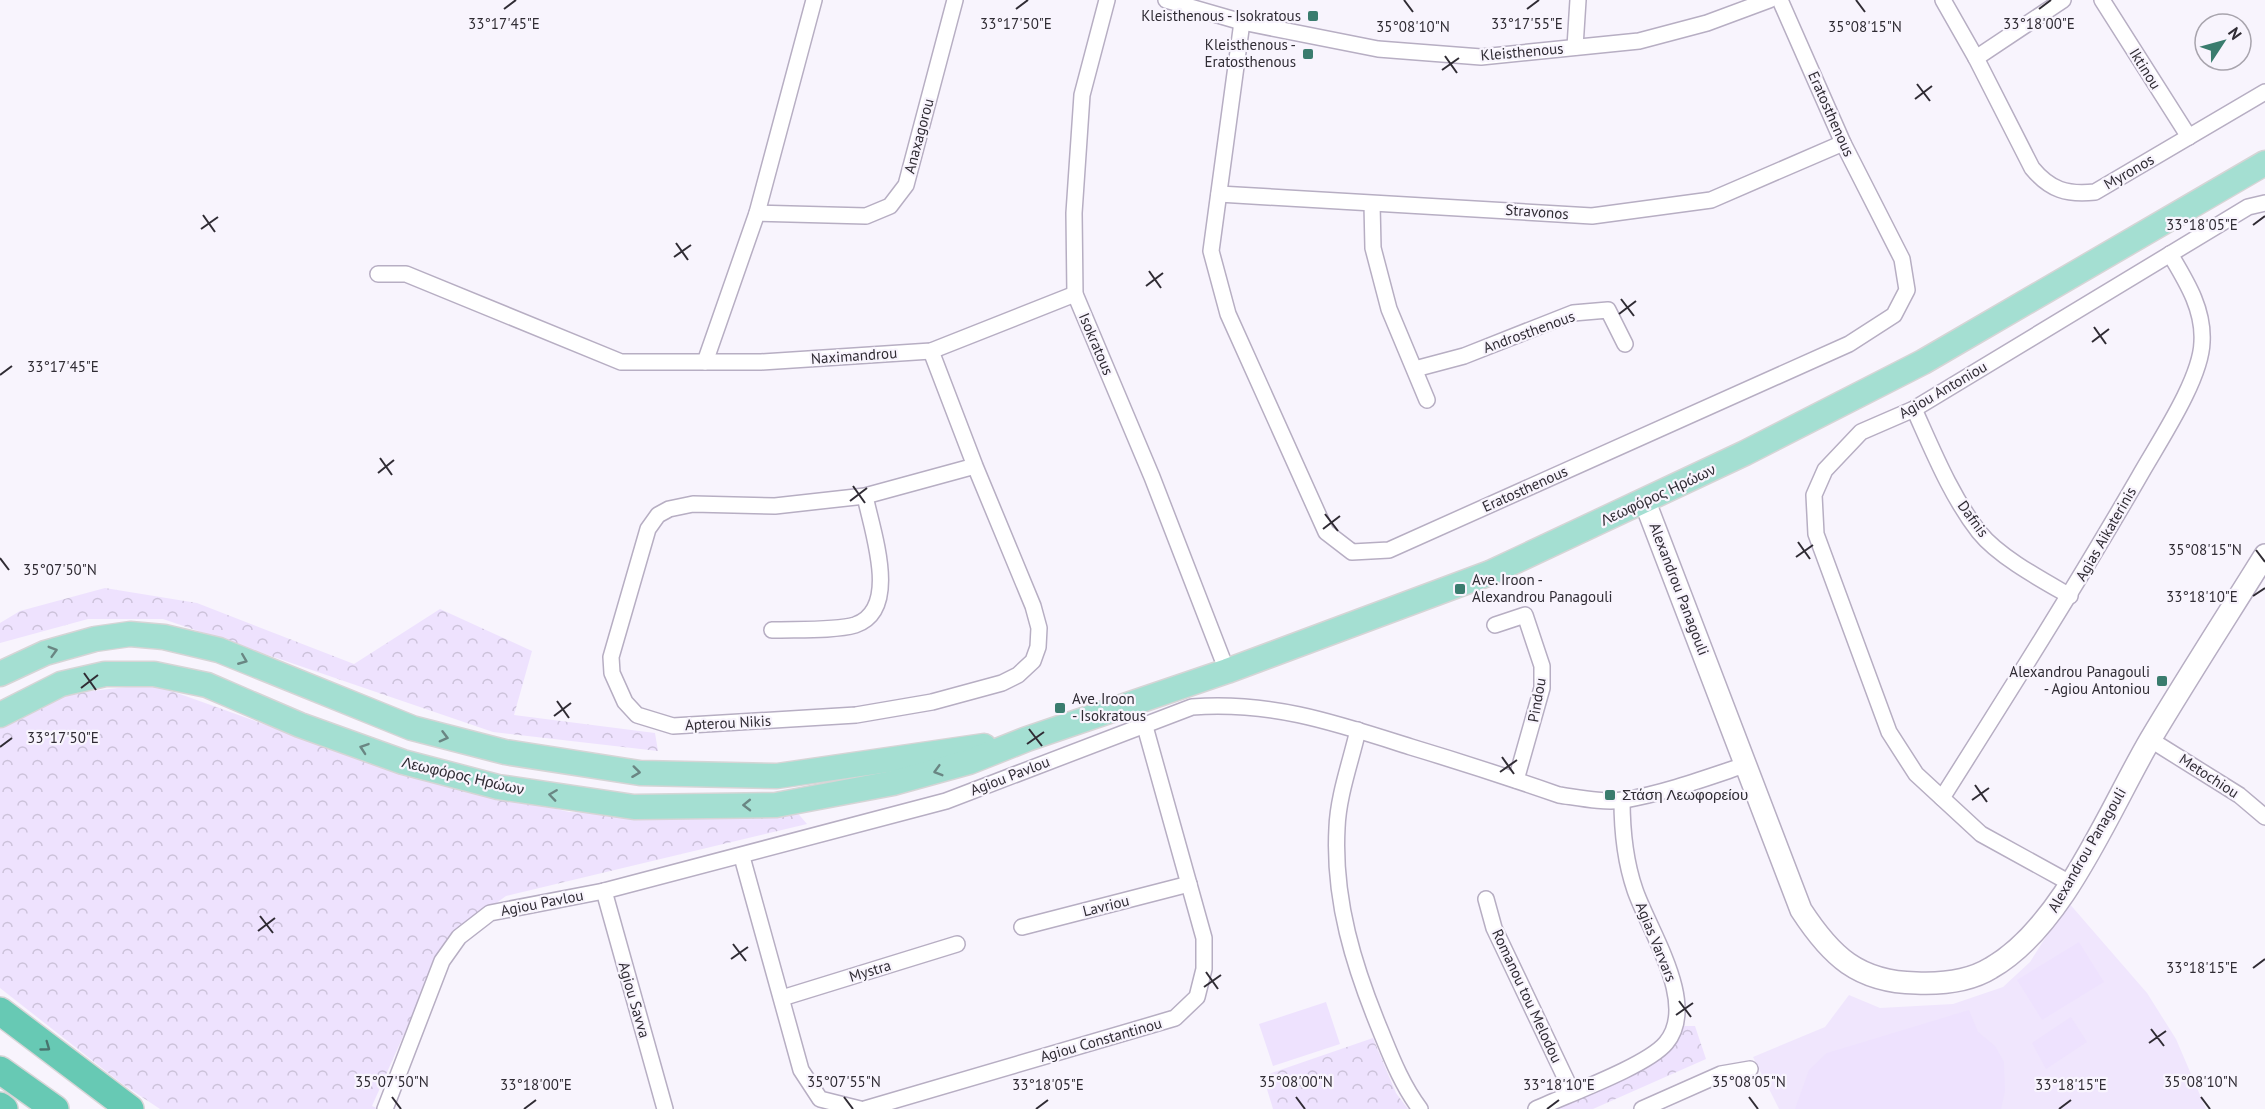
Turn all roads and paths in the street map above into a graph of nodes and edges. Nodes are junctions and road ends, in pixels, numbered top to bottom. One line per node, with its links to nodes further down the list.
1 (814, 0): 21 (street)
2 (955, 0): 21 (street, Anaxagorou)
3 (1107, 0): 24 (street, Isokratous)
4 (1166, 0): 11 (street, Kleisthenous)
5 (1578, 0): 12 (street)
6 (1769, 0): 12 (street, Kleisthenous)
7 (1780, 0): 16 (street, Eratosthenous)
8 (1943, 0): 13 (street, Myronos)
9 (2063, 0): 13 (street)
10 (2102, 0): 15 (street, Iktinou)
11 (1242, 22): 12 (street, Kleisthenous); 18 (street, Eratosthenous)
12 (1575, 47)
13 (1976, 58): 15 (street, Myronos)
14 (2265, 92): 15 (street, Myronos)
15 (2188, 137)
16 (1843, 143): 18 (street, Eratosthenous); 20 (street, Stravonos)
17 (2265, 163): 33 (main road, Λεωφόρος Ηρώων)
18 (1219, 194): 20 (street, Stravonos)
19 (2265, 203): 22 (street, Agiou Antoniou)
20 (1372, 204): 28 (street)
21 (757, 213): 27 (street)
22 (2170, 254): 30 (street, Agiou Antoniou); 35 (street, Agias Aikaterinis)
23 (378, 274): 27 (street, Naximandrou)
24 (1075, 294): 26 (street, Naximandrou); 38 (street, Isokratous)
25 (1625, 344): 28 (street, Androsthenous)
26 (931, 351): 27 (street, Naximandrou); 31 (street, Apterou Nikis)
27 (705, 362)
28 (1415, 369): 29 (street)
29 (1427, 400)
30 (1914, 409): 35 (street, Dafnis); 47 (street, Agiou Antoniou)
31 (975, 466): 32 (street, Apterou Nikis); 32 (street, Apterou Nikis)
32 (865, 496): 37 (street)
33 (1645, 502): 38 (main road, Λεωφόρος Ηρώων); 45 (street, Alexandrou Panagouli)
34 (2265, 555): 43 (street, Alexandrou Panagouli)
35 (2070, 596): 47 (street, Agias Aikaterinis)
36 (1495, 624): 46 (street, Pindou)
37 (772, 630)
38 (1227, 671): 44 (main road, Λεωφόρος Ηρώων)
39 (0, 674): 44 (main road, Λεωφόρος Ηρώων, one-way to 44)
40 (0, 715): 44 (main road, Λεωφόρος Ηρώων, one-way to 40)
41 (1144, 723): 42 (street, Agiou Pavlou); 50 (street, Agiou Pavlou); 52 (street, Agiou Constantinou)
42 (1358, 730): 46 (street, Agiou Pavlou); 70 (street)
43 (2151, 740): 49 (street, Metochiou); 51 (street, Alexandrou Panagouli)
44 (1013, 744)
45 (1745, 765): 48 (street, Agiou Pavlou); 51 (street, Alexandrou Panagouli)
46 (1516, 780): 48 (street, Agiou Pavlou)
47 (1942, 798): 51 (street, Agiou Antoniou)
48 (1622, 800): 61 (street, Agias Varvars)
49 (2265, 817)
50 (742, 857): 53 (street, Agiou Pavlou); 57 (street)
51 (2070, 883)
52 (1189, 884): 55 (street, Lavriou); 69 (street, Agiou Constantinou)
53 (604, 891): 66 (street, Agiou Pavlou); 67 (street, Agiou Savva)
54 (1486, 899): 61 (street, Romanou tou Melodou)
55 (1022, 927)
56 (957, 944): 57 (street, Mystra)
57 (782, 998): 68 (street)
58 (0, 1011): 65 (highway, one-way to 65)
59 (1750, 1069): 72 (street)
60 (0, 1070): 64 (highway)
61 (1572, 1092): 71 (street, Agias Varvars)
62 (0, 1106): 63 (highway)
63 (4, 1109)
64 (55, 1109)
65 (130, 1109)
66 (385, 1109)
67 (664, 1109)
68 (860, 1109)
69 (865, 1109)
70 (1420, 1109)
71 (1536, 1109)
72 (1642, 1109)

